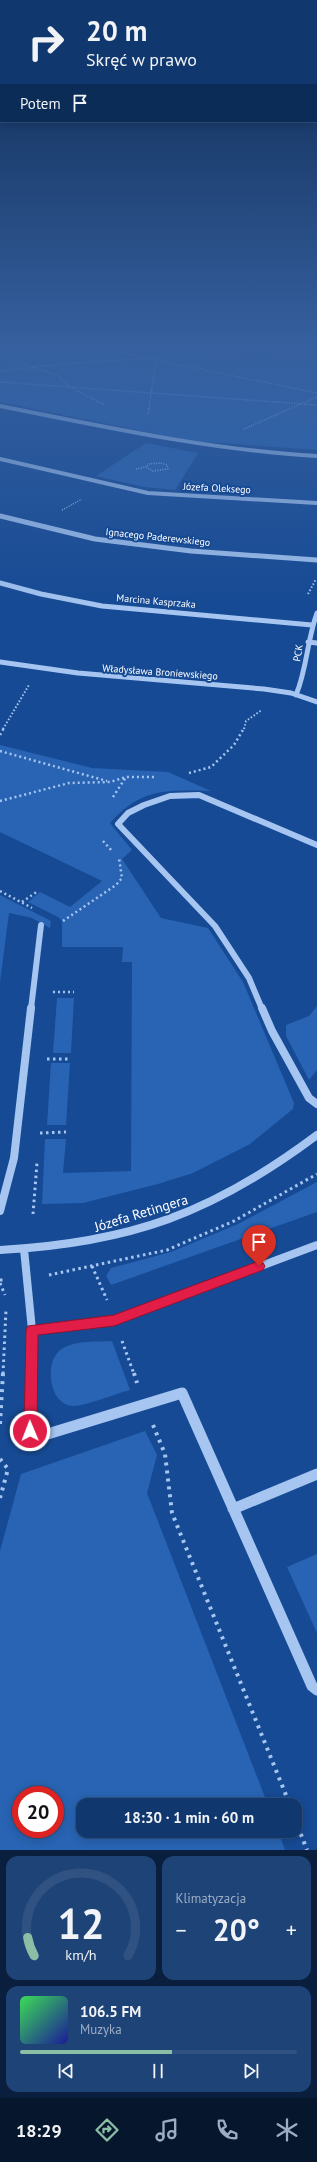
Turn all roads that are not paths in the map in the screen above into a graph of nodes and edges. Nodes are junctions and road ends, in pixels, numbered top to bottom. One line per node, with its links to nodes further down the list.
1 (150, 436): 2 (street)
2 (317, 456)
3 (0, 459): 4 (street, Józefa Oleksego)
4 (317, 503)
5 (0, 516): 6 (street, Ignacego Paderewskiego)
6 (317, 560)
7 (0, 583): 9 (street, Marcina Kasprzaka)
8 (317, 613): 9 (street, PCK)
9 (312, 625): 10 (street, PCK)
10 (308, 642): 11 (street); 13 (street, PCK)
11 (317, 643)
12 (0, 662): 13 (street, Władysława Broniewskiego)
13 (296, 695): 14 (street, Władysława Broniewskiego)
14 (317, 702)
15 (317, 845): 17 (street)
16 (41, 925): 19 (street)
17 (317, 1104)
18 (317, 1135): 21 (street, Józefa Retingera)
19 (0, 1211)
20 (317, 1245): 23 (street)
21 (24, 1249): 22 (street, Józefa Retingera); 23 (street)
22 (0, 1250)
23 (32, 1330): 25 (street)
24 (317, 1474): 25 (street)
25 (233, 1509): 26 (street)
26 (317, 1690)

